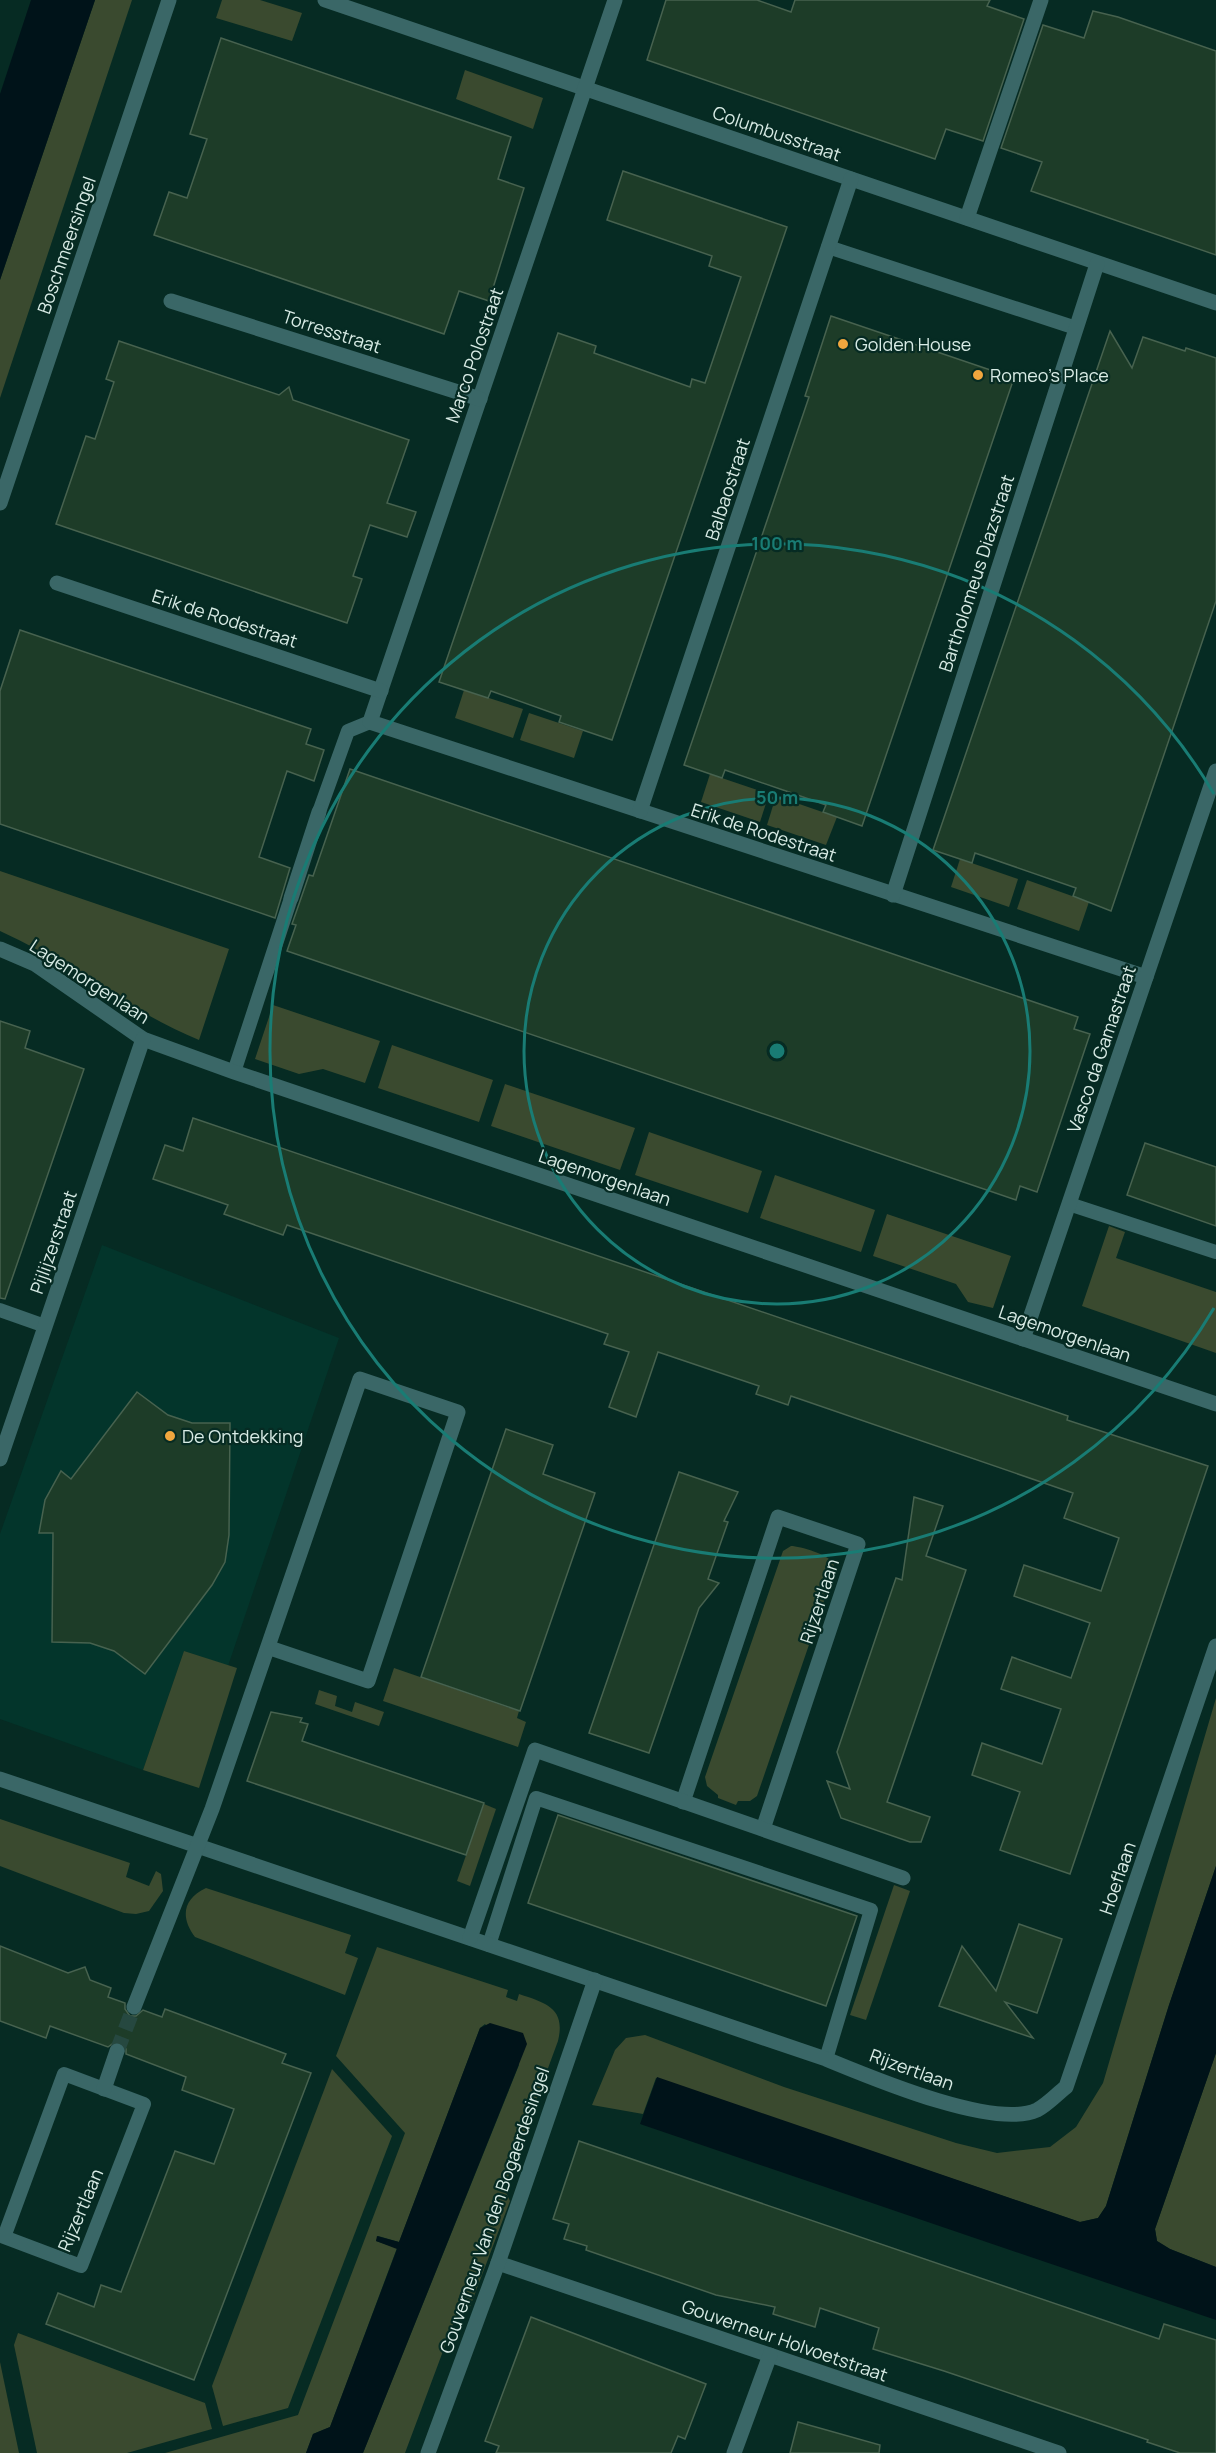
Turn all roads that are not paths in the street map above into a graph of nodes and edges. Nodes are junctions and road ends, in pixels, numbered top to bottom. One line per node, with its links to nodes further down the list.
1 (169, 0): 14 (street, Boschmeersingel)
2 (325, 0): 5 (street, Columbusstraat)
3 (615, 0): 5 (street, Marco Polostraat)
4 (1041, 0): 7 (street)
5 (585, 89): 6 (street, Columbusstraat); 13 (street, Marco Polostraat)
6 (851, 179): 7 (street, Columbusstraat); 8 (street, Balbaostraat)
7 (967, 218): 9 (street, Columbusstraat)
8 (828, 247): 12 (lane); 19 (street, Balbaostraat)
9 (1097, 264): 11 (street, Columbusstraat); 12 (street, Bartholomeus Diazstraat)
10 (171, 301): 13 (street, Torresstraat)
11 (1216, 303)
12 (1076, 328): 21 (street, Bartholomeus Diazstraat)
13 (480, 399): 16 (street, Marco Polostraat)
14 (0, 503)
15 (57, 583): 16 (street, Erik de Rodestraat)
16 (381, 691): 17 (street, Marco Polostraat)
17 (370, 722): 19 (street, Erik de Rodestraat); 20 (lane)
18 (1216, 771): 24 (street, Vasco da Gamastraat)
19 (640, 811): 21 (street, Erik de Rodestraat)
20 (319, 812): 22 (street)
21 (893, 895): 24 (street, Erik de Rodestraat)
22 (291, 898): 26 (lane)
23 (0, 949): 25 (street, Lagemorgenlaan)
24 (1146, 977): 27 (street, Vasco da Gamastraat)
25 (143, 1039): 26 (street, Lagemorgenlaan); 30 (street, Pijlijzerstraat)
26 (234, 1072): 31 (street, Lagemorgenlaan)
27 (1069, 1204): 28 (lane); 31 (street, Vasco da Gamastraat)
28 (1216, 1252)
29 (0, 1310): 30 (lane)
30 (45, 1326): 33 (street, Pijlijzerstraat)
31 (1023, 1339): 32 (street, Lagemorgenlaan)
32 (1216, 1404)
33 (0, 1459)
34 (1216, 1646): 48 (street, Hoeflaan)
35 (270, 1648): 35 (street); 39 (street)
36 (0, 1779): 39 (street, Rijzertlaan)
37 (683, 1802): 38 (street); 38 (street, Rijzertlaan); 41 (street)
38 (763, 1829): 40 (street)
39 (196, 1845): 41 (street, Rijzertlaan); 44 (street)
40 (903, 1878)
41 (470, 1938): 42 (street, Rijzertlaan)
42 (489, 1945): 43 (street, Rijzertlaan); 46 (lane)
43 (595, 1980): 46 (street, Rijzertlaan); 49 (street, Gouverneur Van den Bogaerdesingel)
44 (134, 2007)
45 (117, 2051): 47 (street)
46 (826, 2059): 48 (street, Rijzertlaan)
47 (104, 2089): 47 (lane, Rijzertlaan)
48 (1037, 2110)
49 (498, 2263): 50 (street, Gouverneur Holvoetstraat); 52 (street, Gouverneur Van den Bogaerdesingel)
50 (770, 2355): 51 (street, Gouverneur Holvoetstraat); 53 (street)
51 (1021, 2447): 54 (street, Gouverneur Holvoetstraat)
52 (428, 2453)
53 (734, 2453)
54 (1059, 2453)

